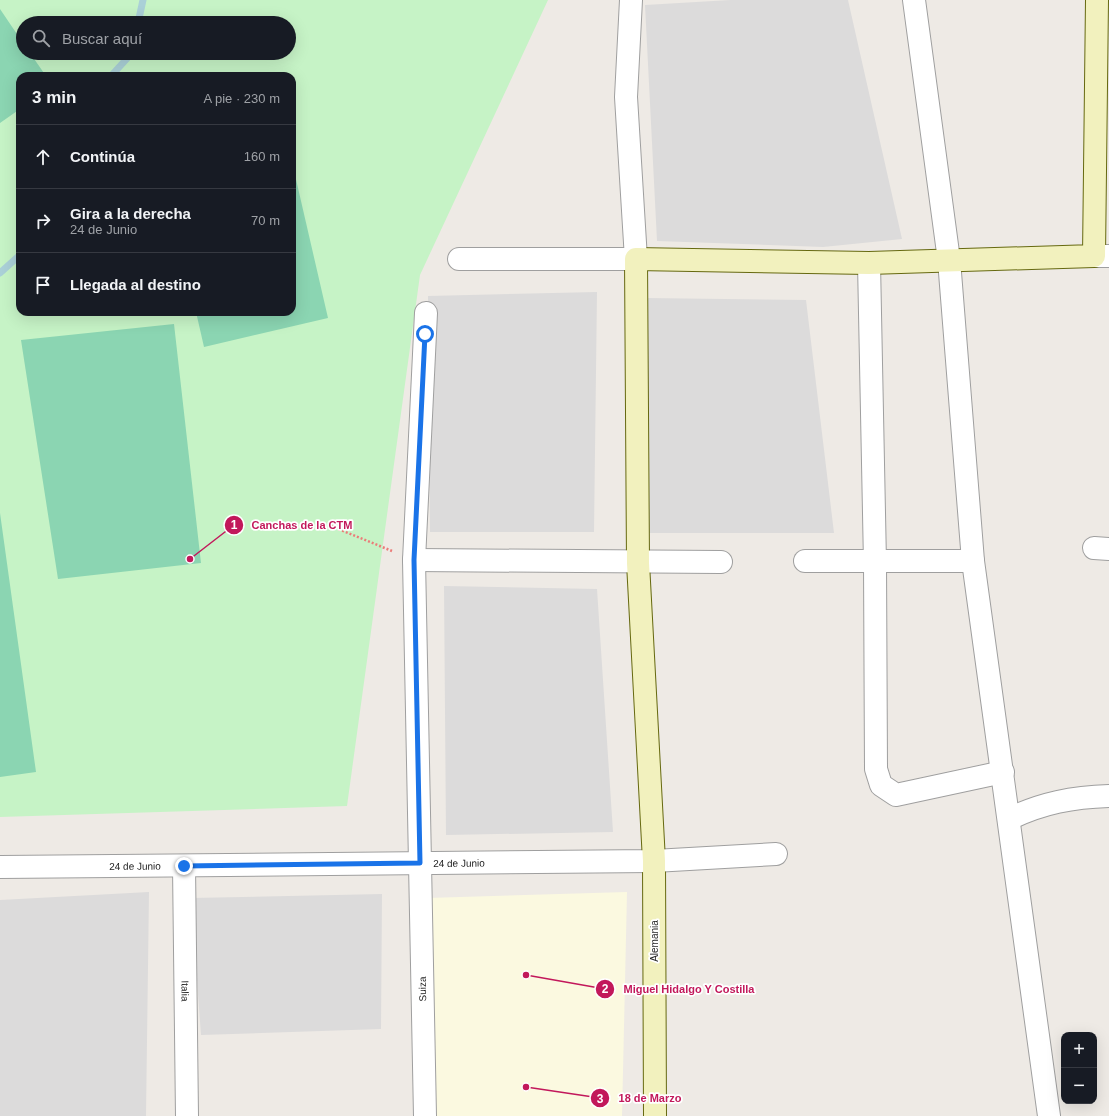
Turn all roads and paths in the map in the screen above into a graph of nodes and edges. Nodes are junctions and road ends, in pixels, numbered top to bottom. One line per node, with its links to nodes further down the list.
1 (632, 0): 6 (street)
2 (914, 0): 7 (street)
3 (1098, 0): 4 (street)
4 (1102, 256): 7 (street)
5 (460, 259): 6 (street)
6 (636, 259): 8 (street); 16 (street, Alemania)
7 (949, 260): 8 (street); 12 (street)
8 (869, 263): 15 (street)
9 (426, 313): 11 (street, Suiza)
10 (331, 526): 11 (path)
11 (414, 560): 16 (street); 22 (street, Suiza)
12 (972, 561): 15 (street); 17 (street)
13 (721, 562): 16 (street)
14 (805, 562): 15 (street)
15 (875, 562): 17 (street)
16 (638, 563): 21 (street, Alemania)
17 (1003, 772): 19 (street)
18 (1109, 796): 19 (street)
19 (1009, 819): 28 (street)
20 (776, 854): 21 (street, 24 de Junio)
21 (654, 861): 22 (street, 24 de Junio); 27 (street, Alemania)
22 (420, 863): 23 (street, 24 de Junio); 26 (street, Suiza)
23 (184, 866): 24 (street, 24 de Junio); 25 (street, Italia)
24 (0, 867)
25 (187, 1116)
26 (425, 1116)
27 (655, 1116)
28 (1049, 1116)

